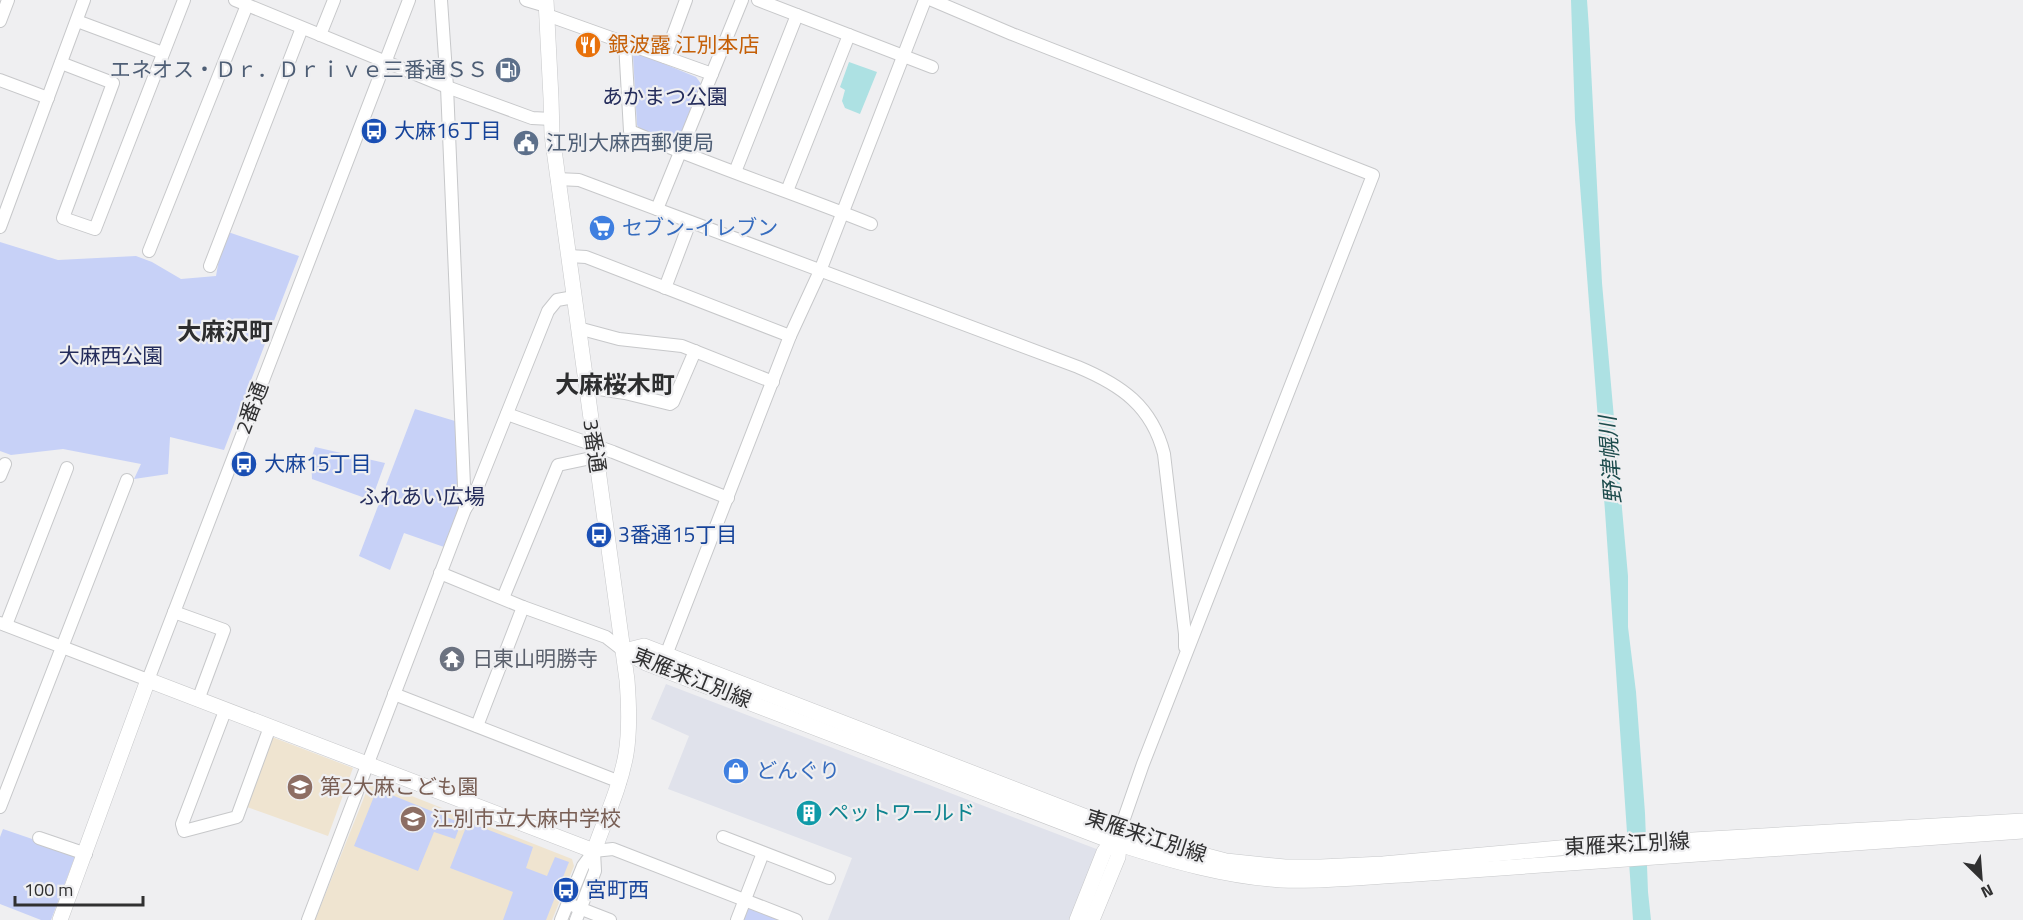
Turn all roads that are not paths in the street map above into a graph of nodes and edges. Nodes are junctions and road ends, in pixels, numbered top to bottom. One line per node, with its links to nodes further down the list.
1 (8, 0): 17 (street)
2 (84, 0): 18 (street)
3 (184, 0): 23 (street)
4 (235, 0): 14 (street)
5 (334, 0): 20 (street)
6 (409, 0): 27 (street, 2番通)
7 (441, 0): 31 (street)
8 (526, 0): 15 (street)
9 (686, 0): 25 (street)
10 (742, 0): 29 (street)
11 (758, 0): 16 (street)
12 (925, 0): 24 (street)
13 (932, 0): 68 (street)
14 (247, 5): 19 (street); 43 (street)
15 (546, 7): 22 (street); 33 (main road, 3番通)
16 (797, 15): 21 (street); 35 (street)
17 (0, 21)
18 (77, 21): 23 (street); 26 (street)
19 (302, 28): 20 (street); 45 (street)
20 (320, 35): 27 (street)
21 (849, 35): 24 (street); 37 (street)
22 (625, 43): 25 (street); 34 (street)
23 (163, 53): 26 (street)
24 (903, 56): 28 (street); 39 (street)
25 (664, 57): 29 (street)
26 (61, 63): 32 (street)
27 (385, 63): 31 (street); 63 (street, 2番通)
28 (932, 68)
29 (712, 74): 34 (street)
30 (0, 80): 32 (street)
31 (447, 87): 33 (street); 59 (street)
32 (48, 98): 42 (street)
33 (552, 119): 36 (main road, 3番通)
34 (680, 153): 35 (street); 38 (street)
35 (735, 172): 37 (street)
36 (557, 179): 38 (street); 44 (main road, 3番通)
37 (787, 191): 39 (street)
38 (657, 209): 40 (street)
39 (842, 212): 41 (street); 46 (street)
40 (690, 222): 46 (street); 47 (street)
41 (871, 224)
42 (0, 227)
43 (149, 251)
44 (569, 256): 47 (street); 48 (main road, 3番通)
45 (210, 266)
46 (820, 271): 50 (street); 68 (street)
47 (665, 288): 50 (street)
48 (574, 297): 49 (main road, 3番通); 54 (street)
49 (578, 328): 51 (street); 53 (main road, 3番通)
50 (790, 336): 52 (street)
51 (695, 351): 52 (street); 53 (street)
52 (773, 382): 58 (street)
53 (586, 387): 55 (main road, 3番通)
54 (507, 414): 55 (street); 59 (street)
55 (595, 452): 58 (street); 61 (street); 66 (main road, 3番通)
56 (67, 468): 64 (street)
57 (127, 480): 65 (street)
58 (728, 498): 67 (street)
59 (465, 509): 60 (street)
60 (440, 573): 61 (street); 70 (street)
61 (503, 598): 62 (street)
62 (523, 608): 66 (street); 73 (street)
63 (174, 612): 69 (street, 2番通); 71 (street)
64 (3, 624): 65 (street)
65 (62, 647): 69 (street); 77 (street)
66 (624, 651): 67 (main road, 東雁来江別線); 76 (main road, 3番通); 82 (main road, 東雁来江別線)
67 (666, 655): 82 (main road, 東雁来江別線)
68 (1181, 667): 82 (street)
69 (148, 680): 71 (main road); 86 (main road, 2番通)
70 (394, 694): 73 (street); 75 (street)
71 (198, 700): 72 (main road)
72 (225, 711): 74 (main road); 74 (street)
73 (477, 726): 76 (street)
74 (270, 727): 75 (main road)
75 (366, 765): 84 (main road); 92 (street)
76 (620, 782): 84 (main road, 3番通)
77 (0, 807)
78 (2023, 821): 83 (main road, 東雁来江別線)
79 (2023, 831): 83 (main road, 東雁来江別線)
80 (723, 837): 85 (street)
81 (39, 838): 86 (street)
82 (1117, 838): 83 (main road, 東雁来江別線); 83 (main road, 東雁来江別線); 97 (main road); 98 (main road)
83 (1702, 847)
84 (594, 851): 88 (street); 89 (street, 3番通); 90 (street, 3番通)
85 (764, 852): 87 (street); 88 (street)
86 (86, 854): 91 (main road, 2番通)
87 (829, 878)
88 (745, 900): 95 (street); 96 (street)
89 (568, 903): 90 (street); 93 (street, 3番通)
90 (578, 914): 94 (street)
91 (60, 920)
92 (308, 920)
93 (561, 920)
94 (610, 920)
95 (736, 920)
96 (796, 920)
97 (1077, 920)
98 (1092, 920)

